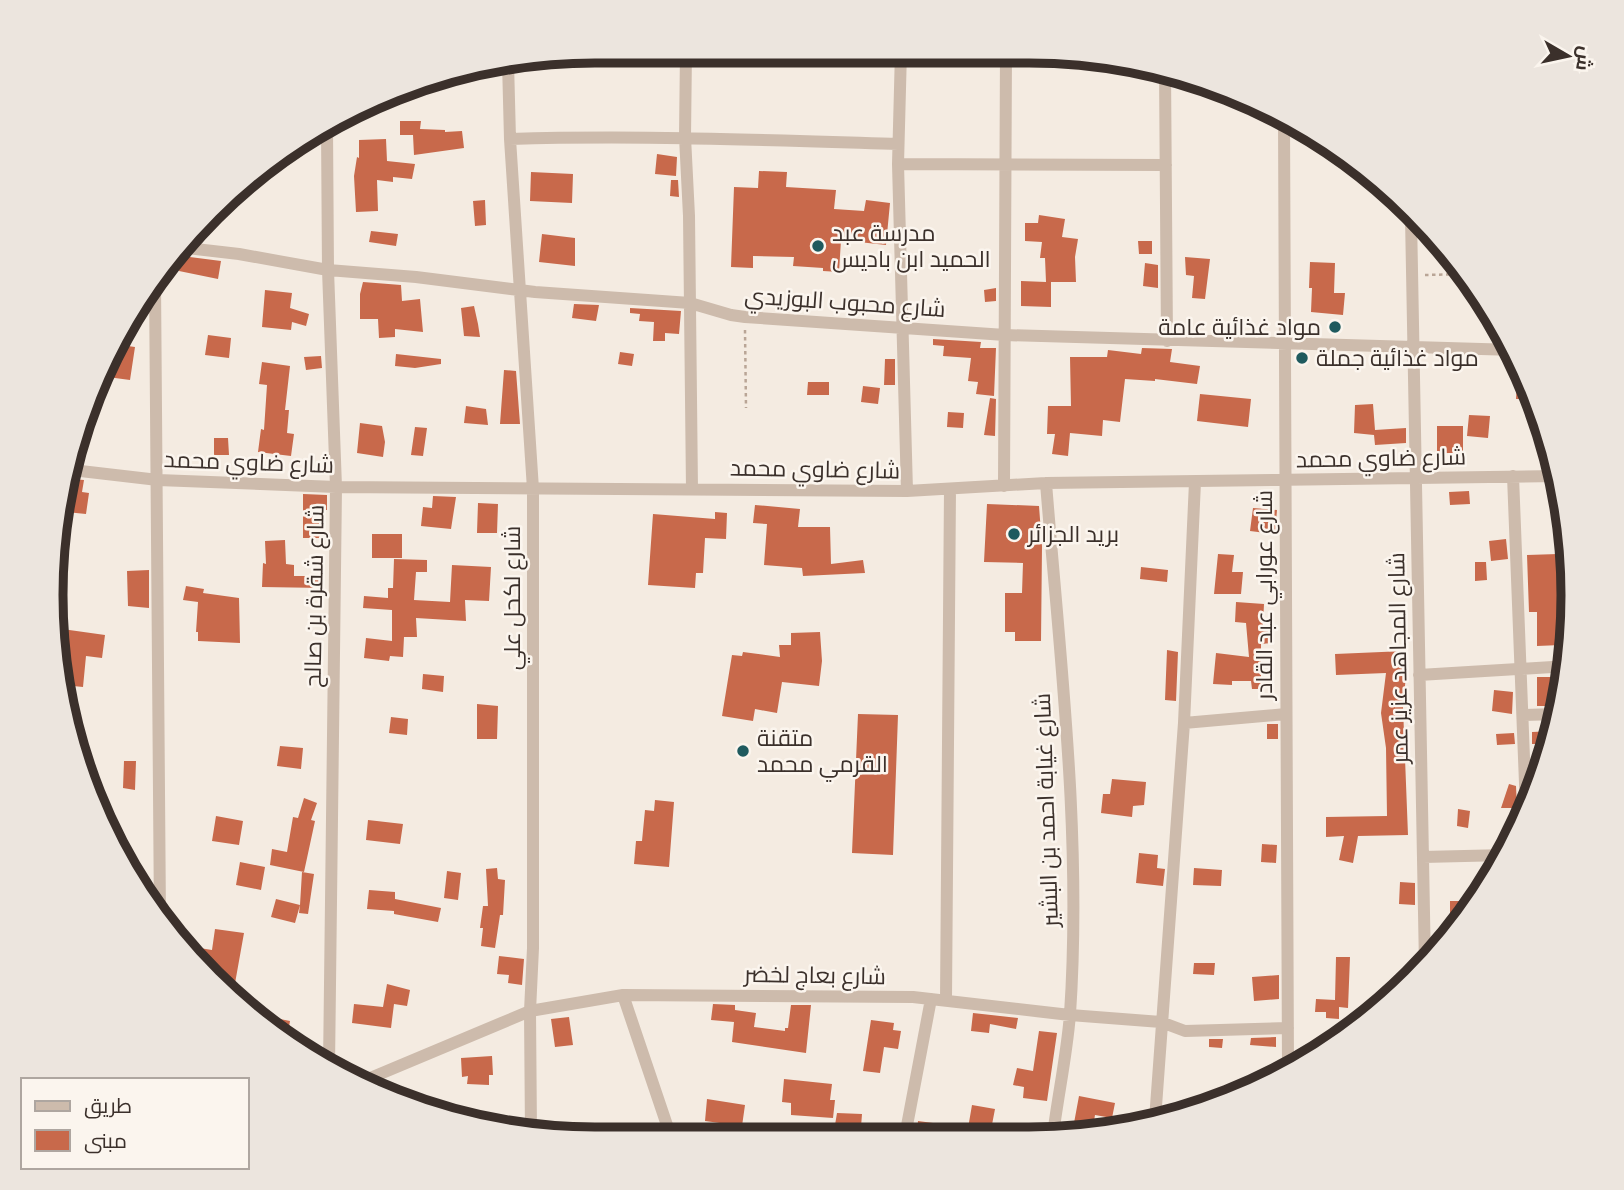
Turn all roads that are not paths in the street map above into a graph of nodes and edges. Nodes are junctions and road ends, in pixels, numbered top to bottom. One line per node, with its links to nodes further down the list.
1 (685, 63): 8 (street)
2 (901, 63): 10 (street)
3 (1006, 63): 12 (street)
4 (508, 71): 9 (street, شارع لكحل علي)
5 (1165, 81): 13 (street)
6 (1284, 128): 23 (street, شارع عورابي عبد القادر)
7 (327, 135): 16 (street, شارع شقرة بن صالح)
8 (685, 137): 9 (street); 10 (street); 19 (street)
9 (510, 139): 17 (street, شارع لكحل علي)
10 (898, 144): 11 (street)
11 (898, 164): 12 (street); 20 (street)
12 (1006, 165): 13 (street); 21 (street)
13 (1166, 165): 22 (street)
14 (1411, 225): 24 (street, شارع المجاهد عزيز عمر)
15 (191, 249): 16 (street, شارع محبوب البوزيدي)
16 (328, 270): 17 (street, شارع محبوب البوزيدي); 35 (street, شارع شقرة بن صالح)
17 (519, 291): 19 (street, شارع محبوب البوزيدي); 36 (street, شارع لكحل علي)
18 (155, 296): 30 (street)
19 (690, 303): 20 (street, شارع محبوب البوزيدي); 37 (street)
20 (901, 327): 21 (street, شارع محبوب البوزيدي); 39 (street)
21 (1005, 335): 22 (street, شارع محبوب البوزيدي); 34 (street)
22 (1167, 341): 23 (street, شارع محبوب البوزيدي)
23 (1283, 344): 24 (street, شارع محبوب البوزيدي); 31 (street, شارع عورابي عبد القادر)
24 (1412, 349): 25 (street, شارع محبوب البوزيدي); 29 (street, شارع المجاهد عزيز عمر)
25 (1501, 350)
26 (78, 471): 30 (street, شارع ضاوي محمد)
27 (1548, 476): 28 (street, شارع ضاوي محمد)
28 (1513, 477): 29 (street, شارع ضاوي محمد); 41 (street)
29 (1415, 478): 31 (street, شارع ضاوي محمد); 42 (street, شارع المجاهد عزيز عمر)
30 (158, 480): 35 (street, شارع ضاوي محمد); 50 (street)
31 (1284, 481): 32 (street, شارع ضاوي محمد); 43 (street, شارع عورابي عبد القادر)
32 (1195, 482): 33 (street, شارع ضاوي محمد); 46 (street)
33 (1046, 484): 34 (street, شارع ضاوي محمد); 56 (street, شارع غيابة احمد بن البشير)
34 (1004, 486): 38 (street, شارع ضاوي محمد)
35 (336, 487): 36 (street, شارع ضاوي محمد); 59 (street, شارع شقرة بن صالح)
36 (533, 489): 37 (street, شارع ضاوي محمد); 55 (street, شارع لكحل علي)
37 (692, 489): 39 (street, شارع ضاوي محمد)
38 (950, 489): 39 (street, شارع ضاوي محمد); 54 (street)
39 (907, 491)
40 (1556, 666): 41 (street)
41 (1521, 667): 42 (street); 45 (street)
42 (1419, 675): 49 (street, شارع المجاهد عزيز عمر)
43 (1286, 714): 46 (street); 58 (street, شارع عورابي عبد القادر)
44 (1547, 714): 45 (street)
45 (1522, 715): 47 (street)
46 (1184, 723): 57 (street)
47 (1525, 788)
48 (1493, 855): 49 (street)
49 (1423, 857): 51 (street, شارع المجاهد عزيز عمر)
50 (154, 893)
51 (1425, 950)
52 (623, 995): 53 (street, شارع بعاج لخضر); 55 (street, شارع بعاج لخضر); 65 (street)
53 (931, 999): 54 (street, شارع بعاج لخضر); 66 (street)
54 (946, 1000): 56 (street, شارع بعاج لخضر)
55 (530, 1012): 61 (street, شارع بعاج لخضر); 63 (street, شارع لكحل علي)
56 (1070, 1015): 57 (street, شارع بعاج لخضر); 64 (street, شارع غيابة احمد بن البشير)
57 (1161, 1022): 58 (street, شارع بعاج لخضر); 62 (street)
58 (1288, 1028): 60 (street, شارع عورابي عبد القادر)
59 (329, 1056)
60 (1288, 1060)
61 (372, 1078)
62 (1156, 1112)
63 (531, 1123)
64 (1054, 1126)
65 (668, 1127)
66 (907, 1127)

